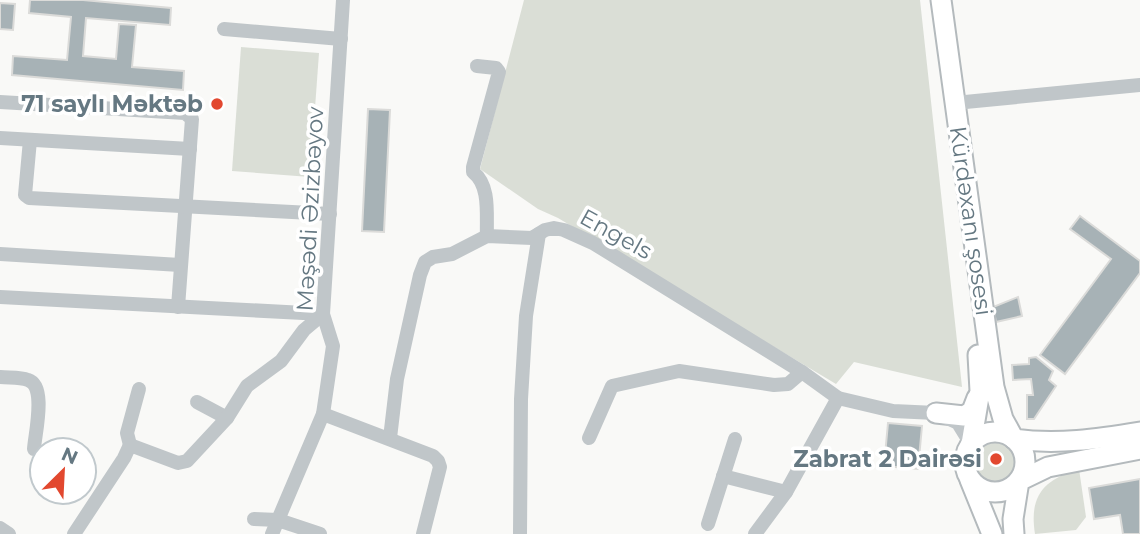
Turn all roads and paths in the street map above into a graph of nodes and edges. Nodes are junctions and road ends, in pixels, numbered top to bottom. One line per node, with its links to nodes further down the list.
1 (343, 0): 5 (street, Məşədi Əzizbəyov)
2 (931, 0): 25 (main road)
3 (942, 0): 9 (main road, Kürdəxanı şosesi)
4 (225, 29): 5 (street)
5 (341, 39): 14 (street, Məşədi Əzizbəyov)
6 (477, 66): 16 (street)
7 (1140, 85): 9 (street)
8 (0, 102): 12 (street)
9 (955, 103): 36 (main road, Kürdəxanı şosesi)
10 (0, 138): 11 (street)
11 (30, 140): 12 (street); 13 (street)
12 (190, 149): 13 (street)
13 (185, 206): 14 (street); 18 (street)
14 (330, 214): 21 (street, Məşədi Əzizbəyov)
15 (539, 234): 16 (street, Engels); 22 (street, Engels); 52 (street)
16 (487, 236): 33 (street, Engels)
17 (0, 254): 18 (street)
18 (180, 265): 20 (street)
19 (0, 297): 20 (street)
20 (178, 307): 21 (street)
21 (323, 314): 29 (street, Məşədi Əzizbəyov); 30 (street)
22 (802, 372): 26 (street, Engels); 34 (street)
23 (0, 377): 32 (street)
24 (139, 389): 38 (street)
25 (979, 391): 28 (main road); 37 (main road)
26 (838, 398): 28 (street, Engels); 43 (street)
27 (197, 402): 30 (street)
28 (936, 413): 37 (street)
29 (323, 414): 33 (street); 46 (street, Məşədi Əzizbəyov)
30 (227, 418): 38 (street)
31 (1140, 432): 36 (main road)
32 (34, 436)
33 (390, 438): 51 (street)
34 (589, 438)
35 (735, 439): 40 (street)
36 (1014, 439): 37 (main road); 42 (main road)
37 (971, 444): 41 (main road)
38 (130, 445): 49 (street)
39 (1140, 449): 42 (main road)
40 (723, 476): 43 (street); 45 (street)
41 (970, 479): 42 (main road); 54 (main road)
42 (1019, 481): 55 (main road)
43 (786, 492): 53 (street)
44 (254, 519): 46 (street)
45 (708, 524)
46 (275, 527): 50 (street)
47 (0, 528): 48 (street)
48 (9, 534)
49 (75, 534)
50 (320, 534)
51 (423, 534)
52 (520, 534)
53 (755, 534)
54 (992, 534)
55 (1014, 534)

